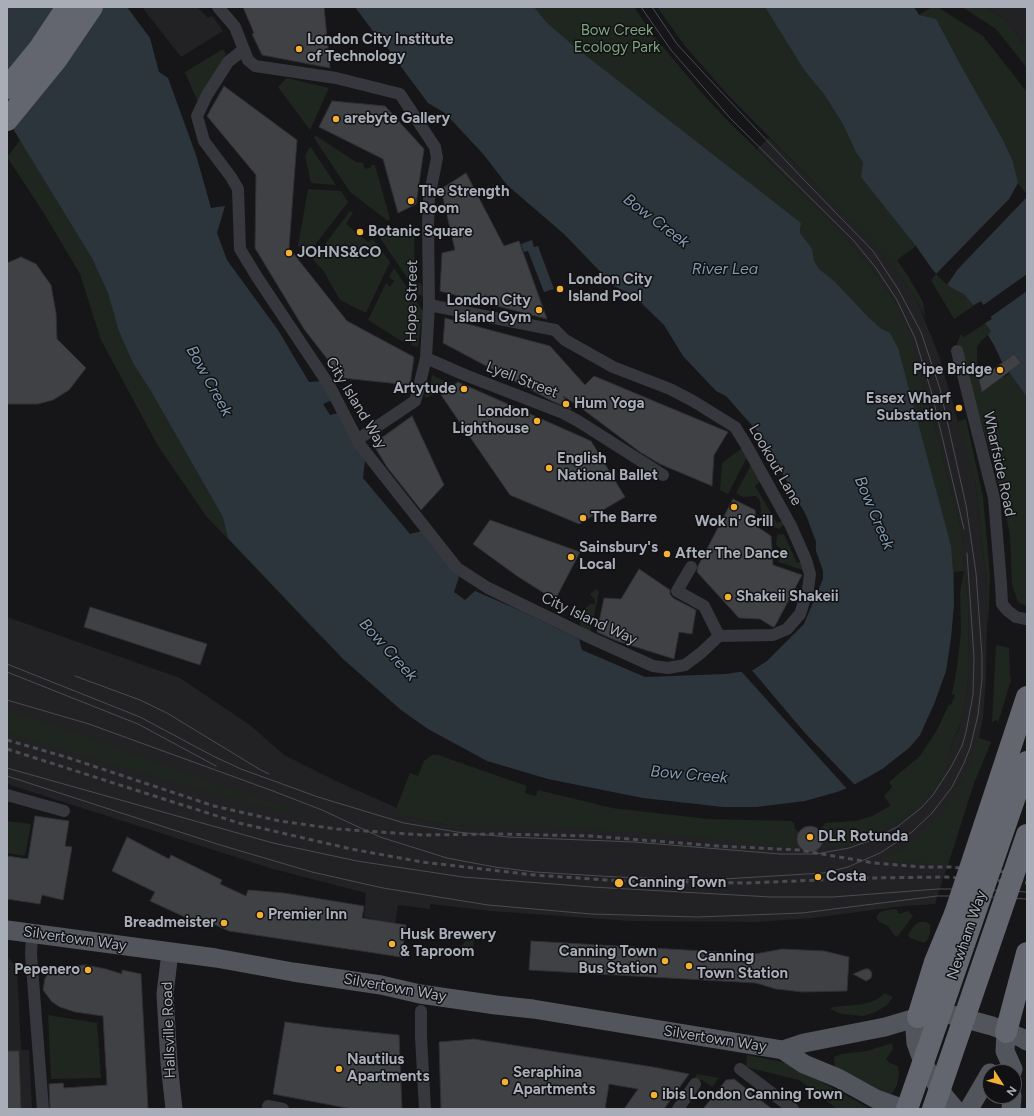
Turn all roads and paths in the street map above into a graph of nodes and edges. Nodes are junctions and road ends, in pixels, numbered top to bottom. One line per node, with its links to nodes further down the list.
1 (66, 7): 5 (highway)
2 (92, 7): 6 (highway)
3 (218, 7): 4 (street, Hope Street)
4 (243, 50): 7 (street, Hope Street); 10 (street, City Island Way)
5 (7, 88)
6 (7, 120)
7 (429, 305): 9 (street, Hope Street); 14 (street, Lookout Lane)
8 (957, 351): 13 (street, Wharfside Road)
9 (426, 358): 10 (street, Hope Street); 11 (street, Lyell Street)
10 (358, 440): 14 (street, City Island Way)
11 (663, 475)
12 (691, 567): 14 (street)
13 (1025, 618)
14 (719, 636)
15 (1027, 697): 27 (highway, bridge)
16 (1027, 762): 44 (highway, Newham Way, bridge)
17 (7, 795): 19 (street)
18 (1027, 803): 45 (highway, Newham Way)
19 (64, 810)
20 (1027, 835): 46 (highway, Newham Way, bridge)
21 (1027, 881): 47 (highway)
22 (7, 930): 23 (main road, Silvertown Way)
23 (32, 933): 24 (main road, Silvertown Way); 37 (street)
24 (170, 952): 30 (main road, Silvertown Way); 38 (street, Hallsville Road)
25 (1024, 961): 28 (highway)
26 (421, 1012): 40 (street)
27 (918, 1017): 28 (main road, Silvertown Way); 30 (main road, Silvertown Way); 48 (main road)
28 (1005, 1041): 29 (main road, Silvertown Way); 31 (main road); 32 (main road)
29 (1027, 1041)
30 (783, 1050): 43 (main road, Silvertown Way)
31 (994, 1064)
32 (1012, 1064)
33 (740, 1069): 42 (street)
34 (695, 1084): 41 (street)
35 (982, 1086): 49 (main road)
36 (268, 1106): 39 (street)
37 (43, 1109)
38 (174, 1109)
39 (283, 1109)
40 (424, 1109)
41 (678, 1109)
42 (793, 1109)
43 (904, 1109)
44 (907, 1109)
45 (922, 1109)
46 (933, 1109)
47 (947, 1109)
48 (955, 1109)
49 (969, 1109)

